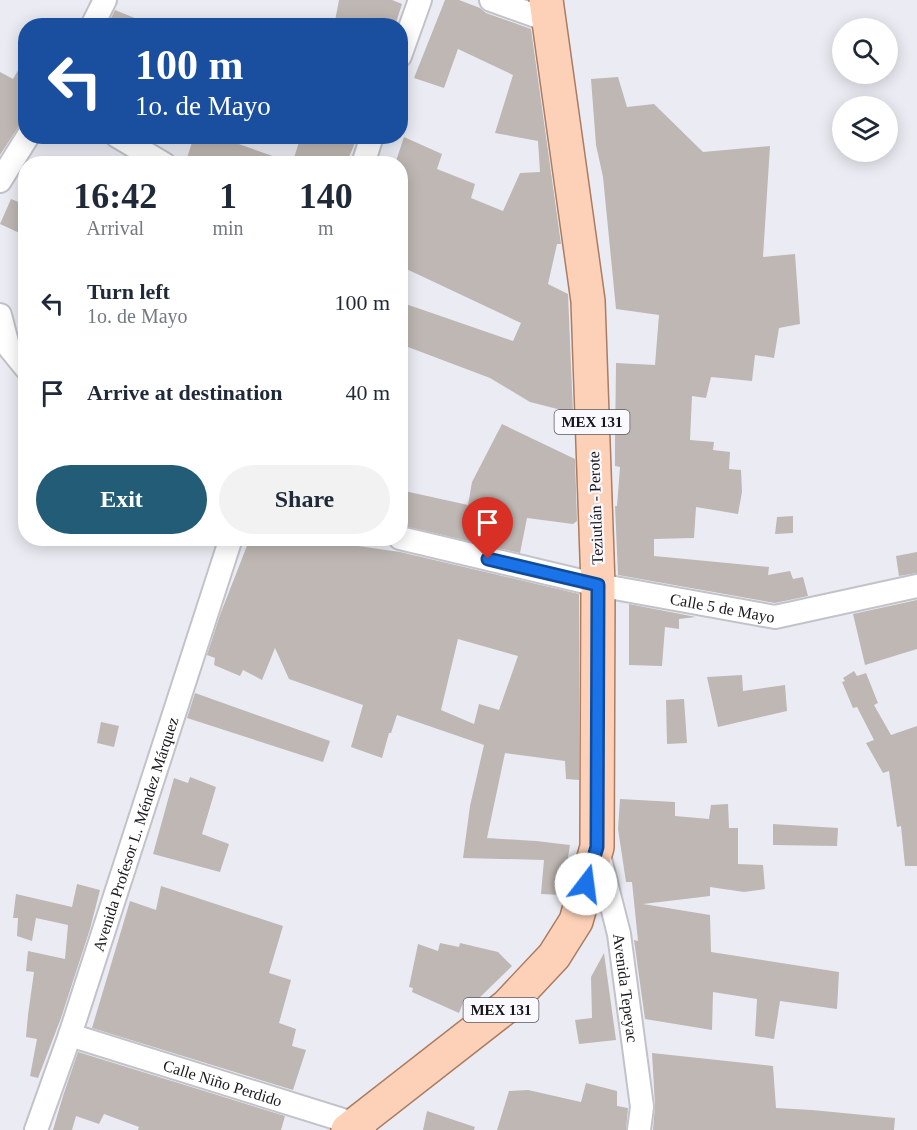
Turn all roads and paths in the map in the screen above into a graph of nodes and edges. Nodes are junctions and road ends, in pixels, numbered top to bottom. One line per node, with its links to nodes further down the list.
1 (105, 0): 5 (street)
2 (420, 0): 6 (street)
3 (491, 0): 4 (street)
4 (548, 11): 16 (main road, Teziutlán - Perote / MEX 131)
5 (96, 18)
6 (408, 34)
7 (23, 144): 10 (street)
8 (130, 144): 9 (street)
9 (151, 156)
10 (0, 181)
11 (0, 315): 12 (street)
12 (4, 347): 13 (street)
13 (18, 360)
14 (408, 540): 16 (street, Calle 5 de Mayo)
15 (228, 546): 19 (street, Avenida Profesor L. Méndez Márquez)
16 (598, 585): 17 (street, Calle 5 de Mayo); 18 (main road, Teziutlán - Perote / MEX 131)
17 (917, 586)
18 (597, 847): 20 (main road, Teziutlán - Perote / MEX 131); 22 (street, Avenida Tepeyac)
19 (70, 1035): 20 (street, Calle Niño Perdido); 21 (street, Avenida Profesor L. Méndez Márquez)
20 (359, 1128)
21 (36, 1130)
22 (639, 1130)

